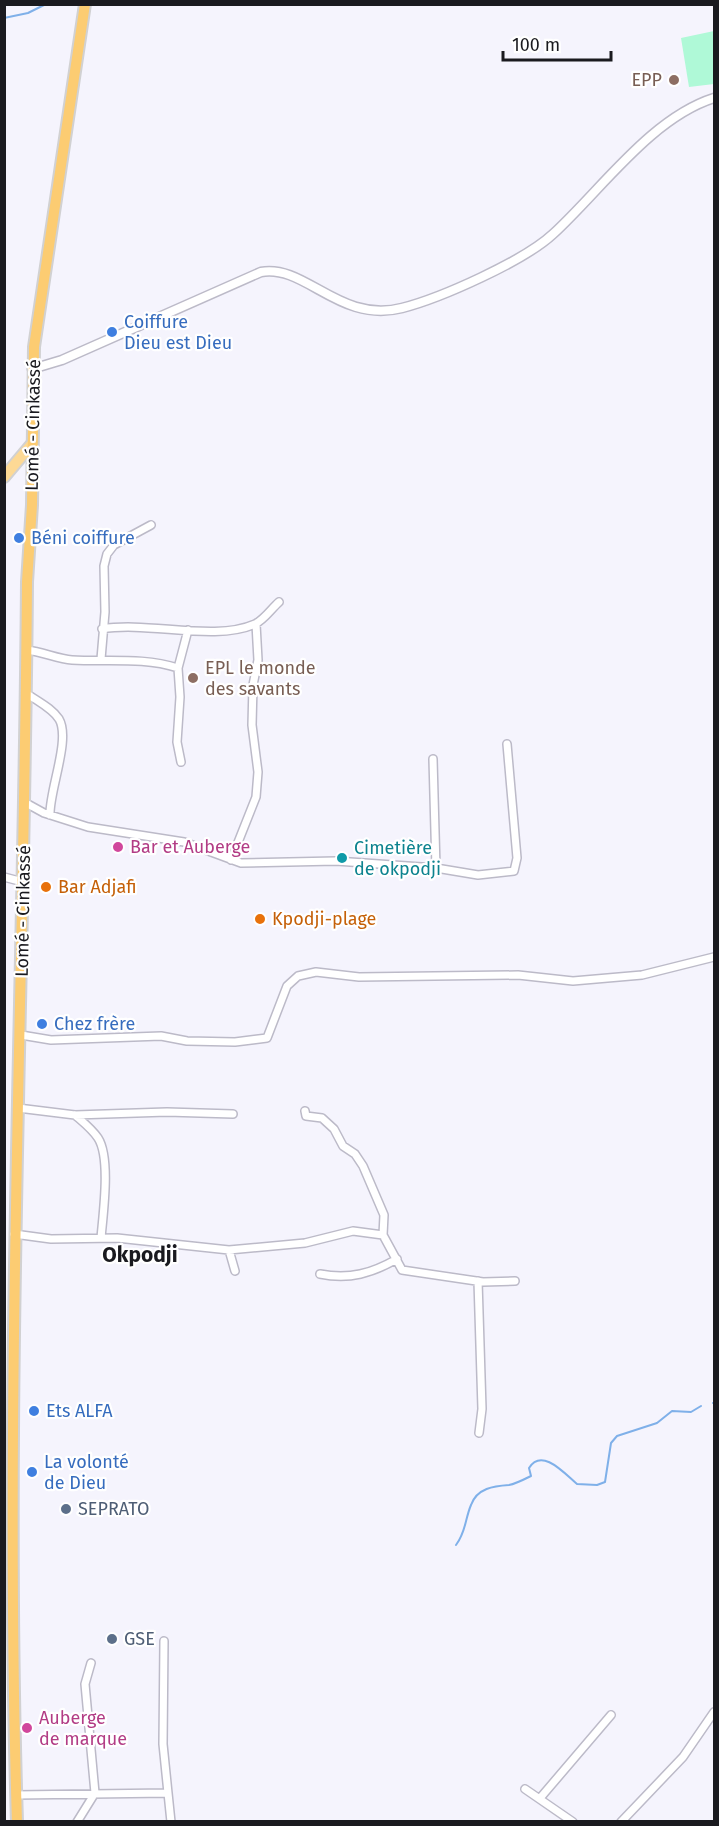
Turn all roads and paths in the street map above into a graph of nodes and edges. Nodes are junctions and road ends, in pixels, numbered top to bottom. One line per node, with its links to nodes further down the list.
1 (86, 4): 3 (highway, Lomé - Cinkassé)
2 (714, 98): 3 (street)
3 (32, 369): 4 (highway, Lomé - Cinkassé)
4 (31, 445): 5 (main road); 11 (highway, Lomé - Cinkassé)
5 (4, 477)
6 (151, 525): 9 (street)
7 (279, 602): 8 (street)
8 (256, 624): 10 (street); 20 (street)
9 (102, 629): 10 (street); 12 (street)
10 (188, 630): 13 (street)
11 (27, 650): 12 (street); 14 (highway, Lomé - Cinkassé)
12 (101, 659): 13 (street)
13 (178, 668): 17 (street)
14 (26, 693): 18 (highway, Lomé - Cinkassé); 19 (street)
15 (507, 744): 21 (street)
16 (433, 759): 21 (street)
17 (181, 762)
18 (24, 801): 19 (street); 23 (highway, Lomé - Cinkassé)
19 (50, 815): 20 (street)
20 (231, 860): 21 (street)
21 (436, 868)
22 (4, 877): 23 (street)
23 (23, 882): 25 (highway, Lomé - Cinkassé)
24 (714, 957): 25 (street)
25 (21, 1035): 26 (highway, Lomé - Cinkassé)
26 (18, 1108): 28 (street); 30 (highway, Lomé - Cinkassé)
27 (305, 1111): 31 (street)
28 (75, 1114): 29 (street); 32 (street)
29 (233, 1114)
30 (14, 1234): 32 (street); 47 (highway, Lomé - Cinkassé)
31 (383, 1235): 33 (street); 34 (street)
32 (101, 1238): 33 (street)
33 (229, 1250): 35 (street)
34 (397, 1259): 36 (street); 37 (street)
35 (235, 1271)
36 (320, 1274)
37 (478, 1281): 38 (street); 39 (street)
38 (515, 1281)
39 (479, 1433)
40 (164, 1641): 45 (street)
41 (91, 1663): 46 (street)
42 (714, 1712): 53 (street)
43 (611, 1715): 48 (street)
44 (525, 1789): 48 (street)
45 (168, 1792): 46 (street); 51 (street)
46 (95, 1793): 47 (street); 50 (street)
47 (16, 1795): 49 (highway, Lomé - Cinkassé)
48 (541, 1797): 52 (street)
49 (17, 1821)
50 (77, 1821)
51 (171, 1821)
52 (573, 1821)
53 (621, 1821)

